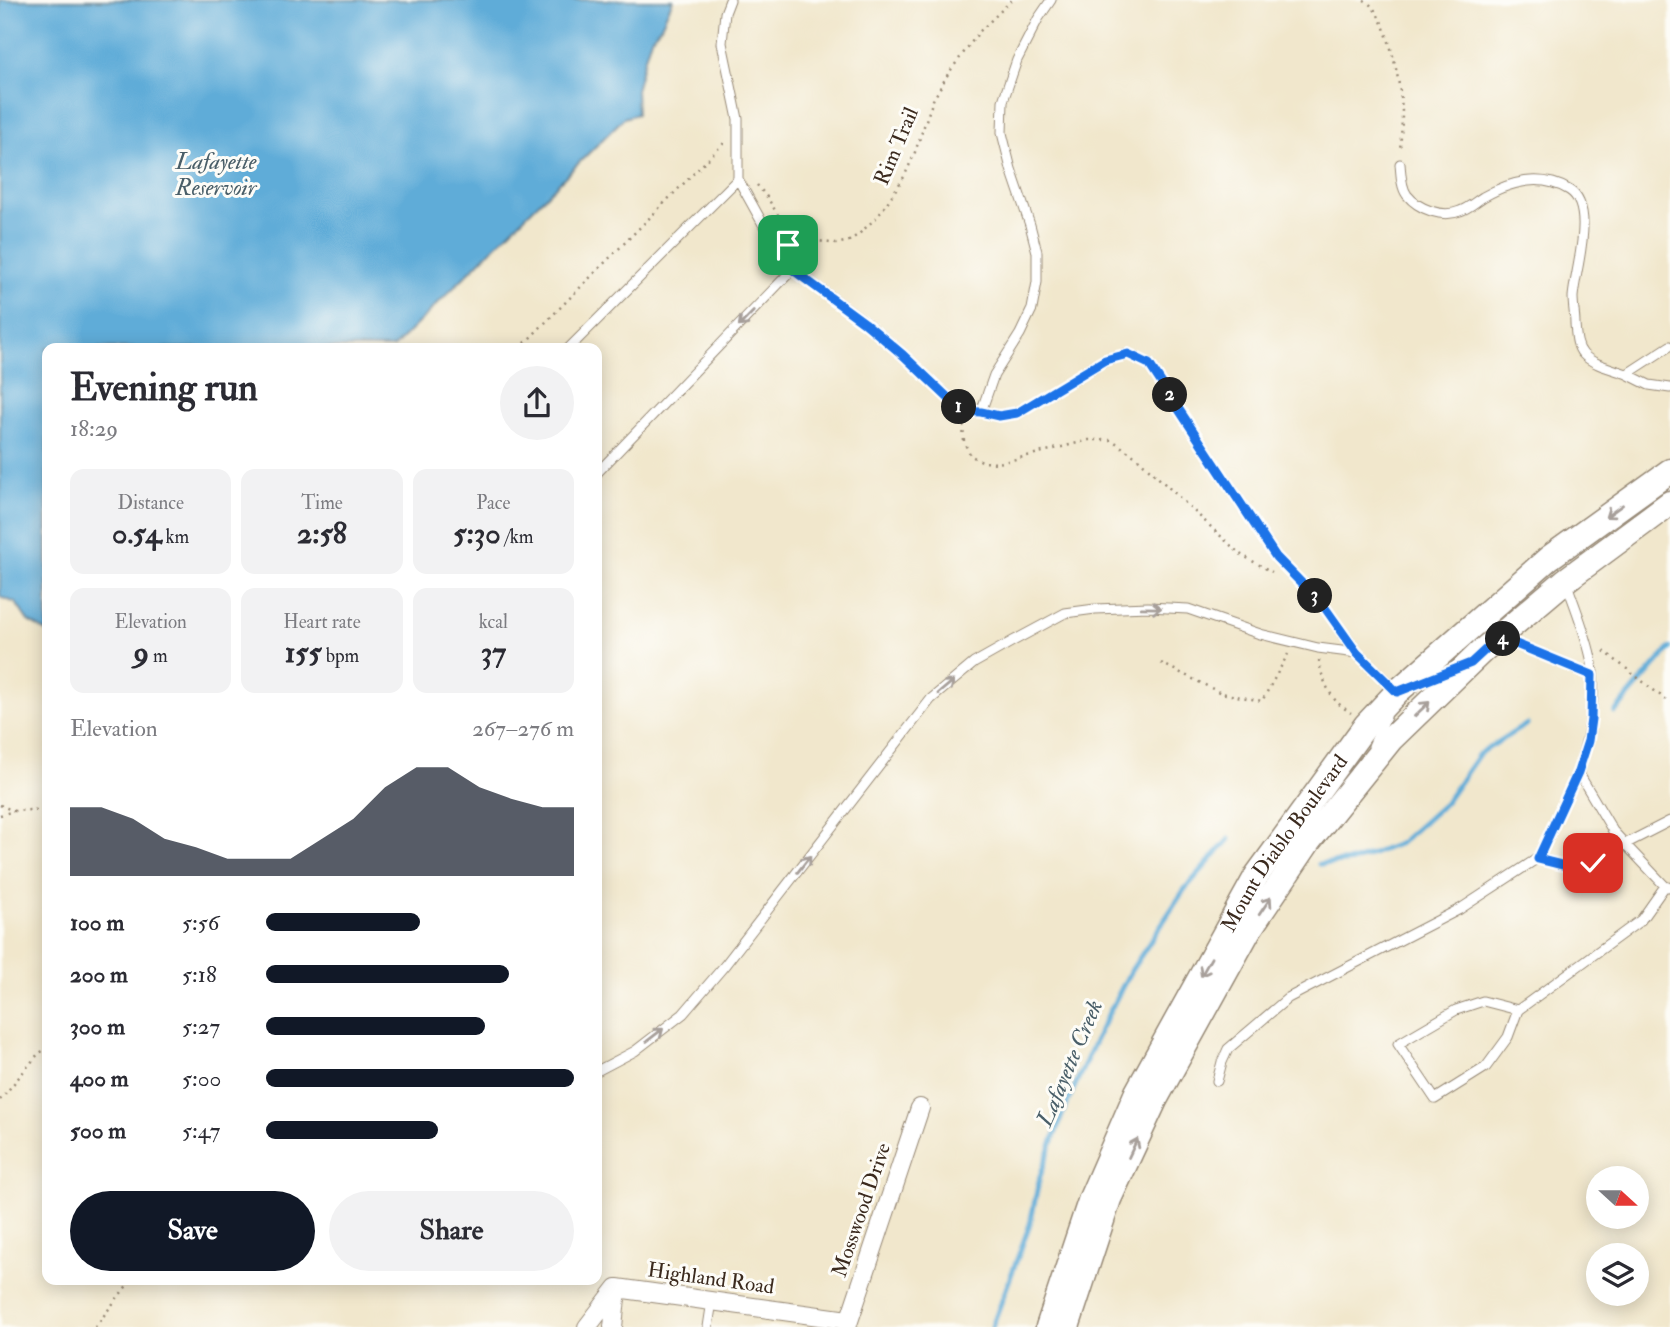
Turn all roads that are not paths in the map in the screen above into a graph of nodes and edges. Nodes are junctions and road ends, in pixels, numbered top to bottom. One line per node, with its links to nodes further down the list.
1 (730, 0): 4 (lane)
2 (1051, 0): 10 (lane)
3 (1400, 164): 8 (lane)
4 (738, 179): 5 (lane); 6 (lane)
5 (793, 270): 10 (lane); 11 (lane, one-way to 11)
6 (574, 343)
7 (1670, 346): 8 (lane)
8 (1627, 374): 9 (lane)
9 (1670, 388)
10 (981, 412): 16 (lane)
11 (602, 468)
12 (1670, 471): 19 (main road, Mount Diablo Boulevard, one-way to 19)
13 (1670, 503): 14 (main road, Mount Diablo Boulevard)
14 (1566, 580): 15 (main road, Mount Diablo Boulevard); 18 (lane)
15 (1499, 637): 17 (main road, Mount Diablo Boulevard); 18 (lane)
16 (1357, 653): 19 (lane); 27 (lane, one-way to 16)
17 (1471, 663): 19 (lane); 21 (main road, Mount Diablo Boulevard, one-way to 17)
18 (1592, 675): 20 (lane)
19 (1397, 692): 21 (lane); 36 (main road, Mount Diablo Boulevard, one-way to 36)
20 (1578, 772): 23 (lane); 24 (lane)
21 (1358, 780): 37 (main road, Mount Diablo Boulevard, one-way to 21)
22 (1670, 821): 23 (lane)
23 (1625, 844): 24 (lane); 25 (lane)
24 (1538, 859): 28 (lane)
25 (1667, 886): 26 (lane)
26 (1518, 1010): 26 (lane)
27 (602, 1068)
28 (1217, 1081)
29 (920, 1108): 32 (street, Mosswood Drive)
30 (617, 1288): 31 (street, Highland Road); 33 (street, Highland Road); 34 (street)
31 (712, 1301): 32 (street, Highland Road); 35 (lane)
32 (847, 1324)
33 (587, 1327)
34 (613, 1327)
35 (708, 1327)
36 (1048, 1327)
37 (1066, 1327)

